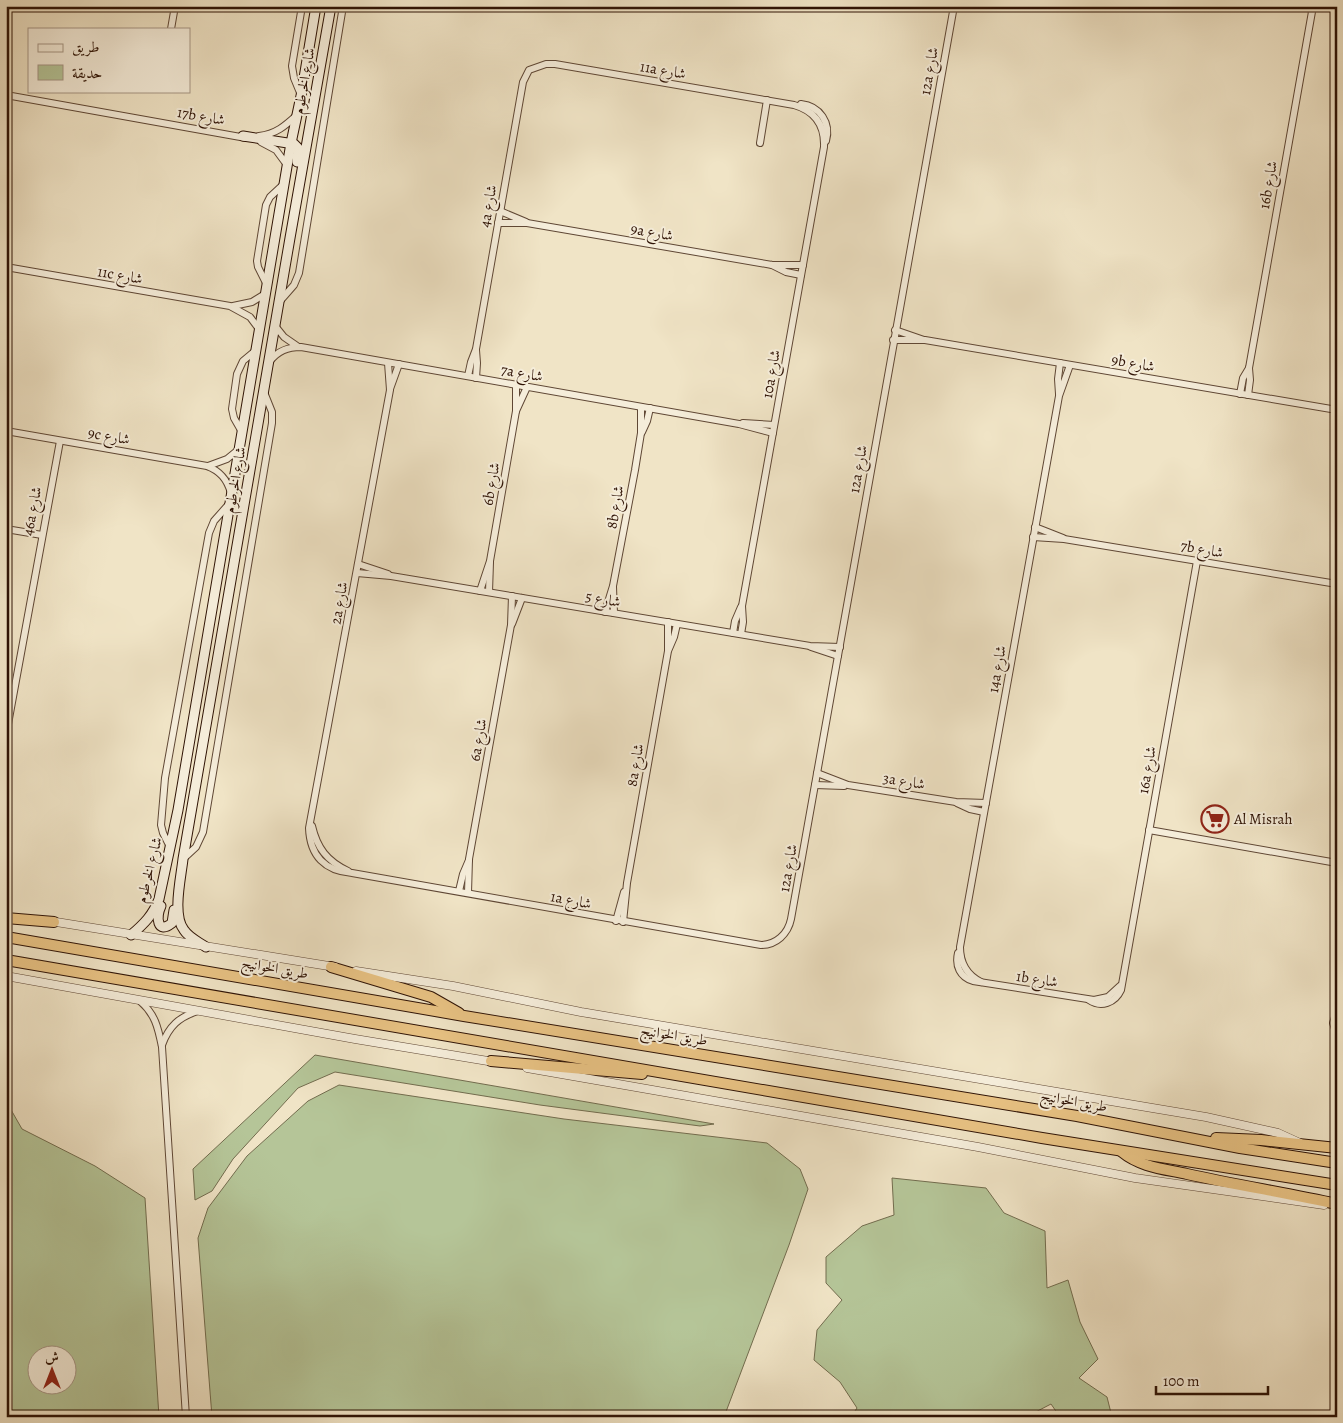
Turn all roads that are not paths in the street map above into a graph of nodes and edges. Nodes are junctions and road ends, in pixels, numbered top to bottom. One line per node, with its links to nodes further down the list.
1 (175, 6): 9 (street)
2 (302, 6): 12 (street)
3 (316, 6): 12 (main road, شارع الخرطوم)
4 (332, 6): 24 (main road, شارع الخرطوم)
5 (343, 6): 30 (street)
6 (954, 6): 34 (street, 12a شارع)
7 (1299, 6): 8 (street)
8 (1312, 8): 45 (street, 16b شارع)
9 (171, 28)
10 (529, 70): 13 (street, 11a شارع); 21 (street, 4a شارع)
11 (6, 95): 16 (street, 17b شارع)
12 (301, 96): 14 (main road, شارع الخرطوم)
13 (768, 100): 15 (street, 11a شارع); 18 (street)
14 (298, 114): 16 (street, 17b شارع); 17 (main road, شارع الخرطوم)
15 (822, 121): 26 (street, 10a شارع)
16 (243, 136): 17 (main road); 19 (street, 17b شارع)
17 (291, 143): 19 (main road, شارع الخرطوم); 24 (main road)
18 (760, 143)
19 (287, 166): 20 (main road, شارع الخرطوم)
20 (284, 184): 29 (main road, شارع الخرطوم); 29 (street)
21 (500, 211): 22 (street, 4a شارع); 23 (street, 9a شارع)
22 (498, 223): 23 (street, 9a شارع); 38 (street, 4a شارع)
23 (527, 223): 25 (street, 9a شارع)
24 (290, 238): 30 (main road, شارع الخرطوم)
25 (772, 265): 26 (street, 9a شارع); 28 (street, 9a شارع)
26 (803, 265): 28 (street, 10a شارع)
27 (6, 268): 31 (street, 11c شارع)
28 (801, 275): 60 (street, 10a شارع)
29 (266, 289): 31 (street, 11c شارع); 33 (main road, شارع الخرطوم)
30 (280, 301): 32 (main road, شارع الخرطوم)
31 (230, 306): 33 (street, 11c شارع)
32 (276, 327): 37 (street, 7a شارع); 40 (main road, شارع الخرطوم)
33 (259, 328): 39 (main road, شارع الخرطوم)
34 (895, 330): 35 (street, 12a شارع); 36 (street, 9b شارع)
35 (893, 340): 36 (street, 9b شارع); 96 (street, 12a شارع)
36 (925, 340): 42 (street, 9b شارع)
37 (301, 347): 40 (street, 7a شارع); 41 (street, 7a شارع)
38 (476, 349): 46 (street, 4a شارع); 47 (street, 4a شارع)
39 (255, 350): 62 (main road, شارع الخرطوم); 62 (street)
40 (270, 361): 51 (main road, شارع الخرطوم)
41 (388, 363): 43 (street, 7a شارع); 50 (street, 2a شارع)
42 (1060, 363): 44 (street, 9b شارع); 54 (street, 14a شارع)
43 (399, 364): 46 (street, 7a شارع); 50 (street, 2a شارع)
44 (1070, 365): 52 (street, 9b شارع); 54 (street, 14a شارع)
45 (1248, 368): 52 (street, 16b شارع); 53 (street, 16b شارع)
46 (468, 376): 47 (street, 7a شارع)
47 (476, 378): 48 (street, 7a شارع)
48 (516, 385): 49 (street, 7a شارع); 58 (street, 6b شارع)
49 (526, 386): 55 (street, 7a شارع); 58 (street, 6b شارع)
50 (390, 390): 76 (street, 2a شارع)
51 (264, 392): 89 (main road, شارع الخرطوم); 109 (street)
52 (1240, 394): 53 (street, 9b شارع)
53 (1248, 395): 57 (street, 9b شارع)
54 (1059, 396): 70 (street, 14a شارع)
55 (642, 406): 56 (street, 7a شارع); 63 (street, 8b شارع)
56 (650, 408): 59 (street, 7a شارع); 63 (street, 8b شارع)
57 (1337, 410)
58 (516, 411): 74 (street, 6b شارع)
59 (739, 424): 60 (street, 7a شارع); 64 (street, 7a شارع)
60 (774, 425): 64 (street, 10a شارع)
61 (6, 431): 65 (street, 9c شارع)
62 (242, 432): 66 (main road, شارع الخرطوم)
63 (641, 433): 81 (street, 8b شارع)
64 (773, 433): 86 (street, 10a شارع)
65 (60, 441): 67 (street, 9c شارع); 71 (street, 46a شارع)
66 (239, 450): 67 (street, 9c شارع); 68 (main road, شارع الخرطوم)
67 (206, 466): 68 (street, 9c شارع)
68 (230, 498): 79 (main road, شارع الخرطوم); 107 (street)
69 (6, 528): 71 (street)
70 (1035, 528): 72 (street, 14a شارع); 73 (street, 7b شارع)
71 (42, 535): 99 (street, 46a شارع)
72 (1033, 537): 73 (street, 7b شارع); 104 (street, 14a شارع)
73 (1064, 539): 75 (street, 7b شارع)
74 (490, 561): 82 (street, 6b شارع); 83 (street, 6b شارع)
75 (1197, 561): 80 (street, 7b شارع); 106 (street, 16a شارع)
76 (358, 564): 77 (street, 2a شارع); 78 (street, شارع 5)
77 (357, 573): 78 (street, شارع 5); 108 (street, 2a شارع)
78 (391, 576): 82 (street, شارع 5)
79 (216, 580): 89 (main road); 107 (main road, شارع الخرطوم)
80 (1337, 584)
81 (613, 586): 87 (street, 8b شارع); 88 (street, 8b شارع)
82 (480, 590): 83 (street, شارع 5)
83 (489, 592): 84 (street, شارع 5)
84 (512, 596): 85 (street, شارع 5); 92 (street, 6a شارع)
85 (522, 598): 87 (street, شارع 5); 92 (street, 6a شارع)
86 (742, 606): 93 (street, 10a شارع); 94 (street, 10a شارع)
87 (605, 612): 88 (street, شارع 5)
88 (614, 613): 90 (street, شارع 5)
89 (226, 618): 109 (main road, شارع الخرطوم)
90 (668, 622): 91 (street, شارع 5); 97 (street, 8a شارع)
91 (677, 624): 93 (street, شارع 5); 97 (street, 8a شارع)
92 (511, 625): 110 (street, 6a شارع)
93 (733, 633): 94 (street, شارع 5)
94 (741, 634): 95 (street, شارع 5)
95 (810, 646): 96 (street, شارع 5); 98 (street, شارع 5)
96 (840, 647): 98 (street, 12a شارع)
97 (668, 651): 118 (street, 8a شارع)
98 (838, 656): 100 (street, 12a شارع)
99 (6, 735)
100 (817, 774): 101 (street, 12a شارع); 102 (street, 3a شارع)
101 (815, 785): 102 (street, 3a شارع); 121 (street, 12a شارع)
102 (848, 785): 103 (street, 3a شارع)
103 (956, 802): 104 (street, 3a شارع); 105 (street, 3a شارع)
104 (986, 803): 105 (street, 14a شارع)
105 (984, 812): 126 (street, 14a شارع)
106 (1149, 830): 111 (street); 129 (street, 16a شارع)
107 (170, 847): 112 (main road, شارع الخرطوم)
108 (323, 858): 114 (street, 1a شارع)
109 (183, 859): 113 (main road, شارع الخرطوم)
110 (469, 859): 114 (street, 6a شارع); 115 (street, 6a شارع)
111 (1337, 864)
112 (162, 886): 113 (main road); 120 (main road, شارع الخرطوم)
113 (180, 891): 123 (main road, شارع الخرطوم)
114 (459, 891): 115 (street, 1a شارع)
115 (468, 893): 118 (street, 1a شارع)
116 (6, 914): 119 (street)
117 (6, 918): 119 (highway)
118 (620, 921): 121 (street, 1a شارع)
119 (54, 922): 120 (street)
120 (131, 935): 123 (street)
121 (783, 935)
122 (6, 937): 132 (highway, طريق الخوانيج)
123 (206, 947): 125 (street)
124 (6, 960): 137 (highway)
125 (331, 967): 132 (highway); 139 (street)
126 (964, 972): 129 (street, 1b شارع)
127 (6, 976): 128 (street)
128 (137, 999): 130 (street); 135 (street)
129 (1110, 999)
130 (200, 1010): 135 (street); 136 (street)
131 (1337, 1011): 133 (street); 134 (street)
132 (464, 1016): 138 (highway, طريق الخوانيج)
133 (1337, 1021)
134 (1337, 1035)
135 (162, 1047): 145 (street)
136 (491, 1061): 137 (highway); 144 (street)
137 (684, 1077): 141 (highway)
138 (1186, 1138): 139 (highway); 142 (highway, طريق الخوانيج)
139 (1302, 1144): 140 (highway)
140 (1337, 1148)
141 (1119, 1150): 143 (highway); 144 (highway)
142 (1337, 1164)
143 (1337, 1185)
144 (1337, 1204)
145 (186, 1417)

